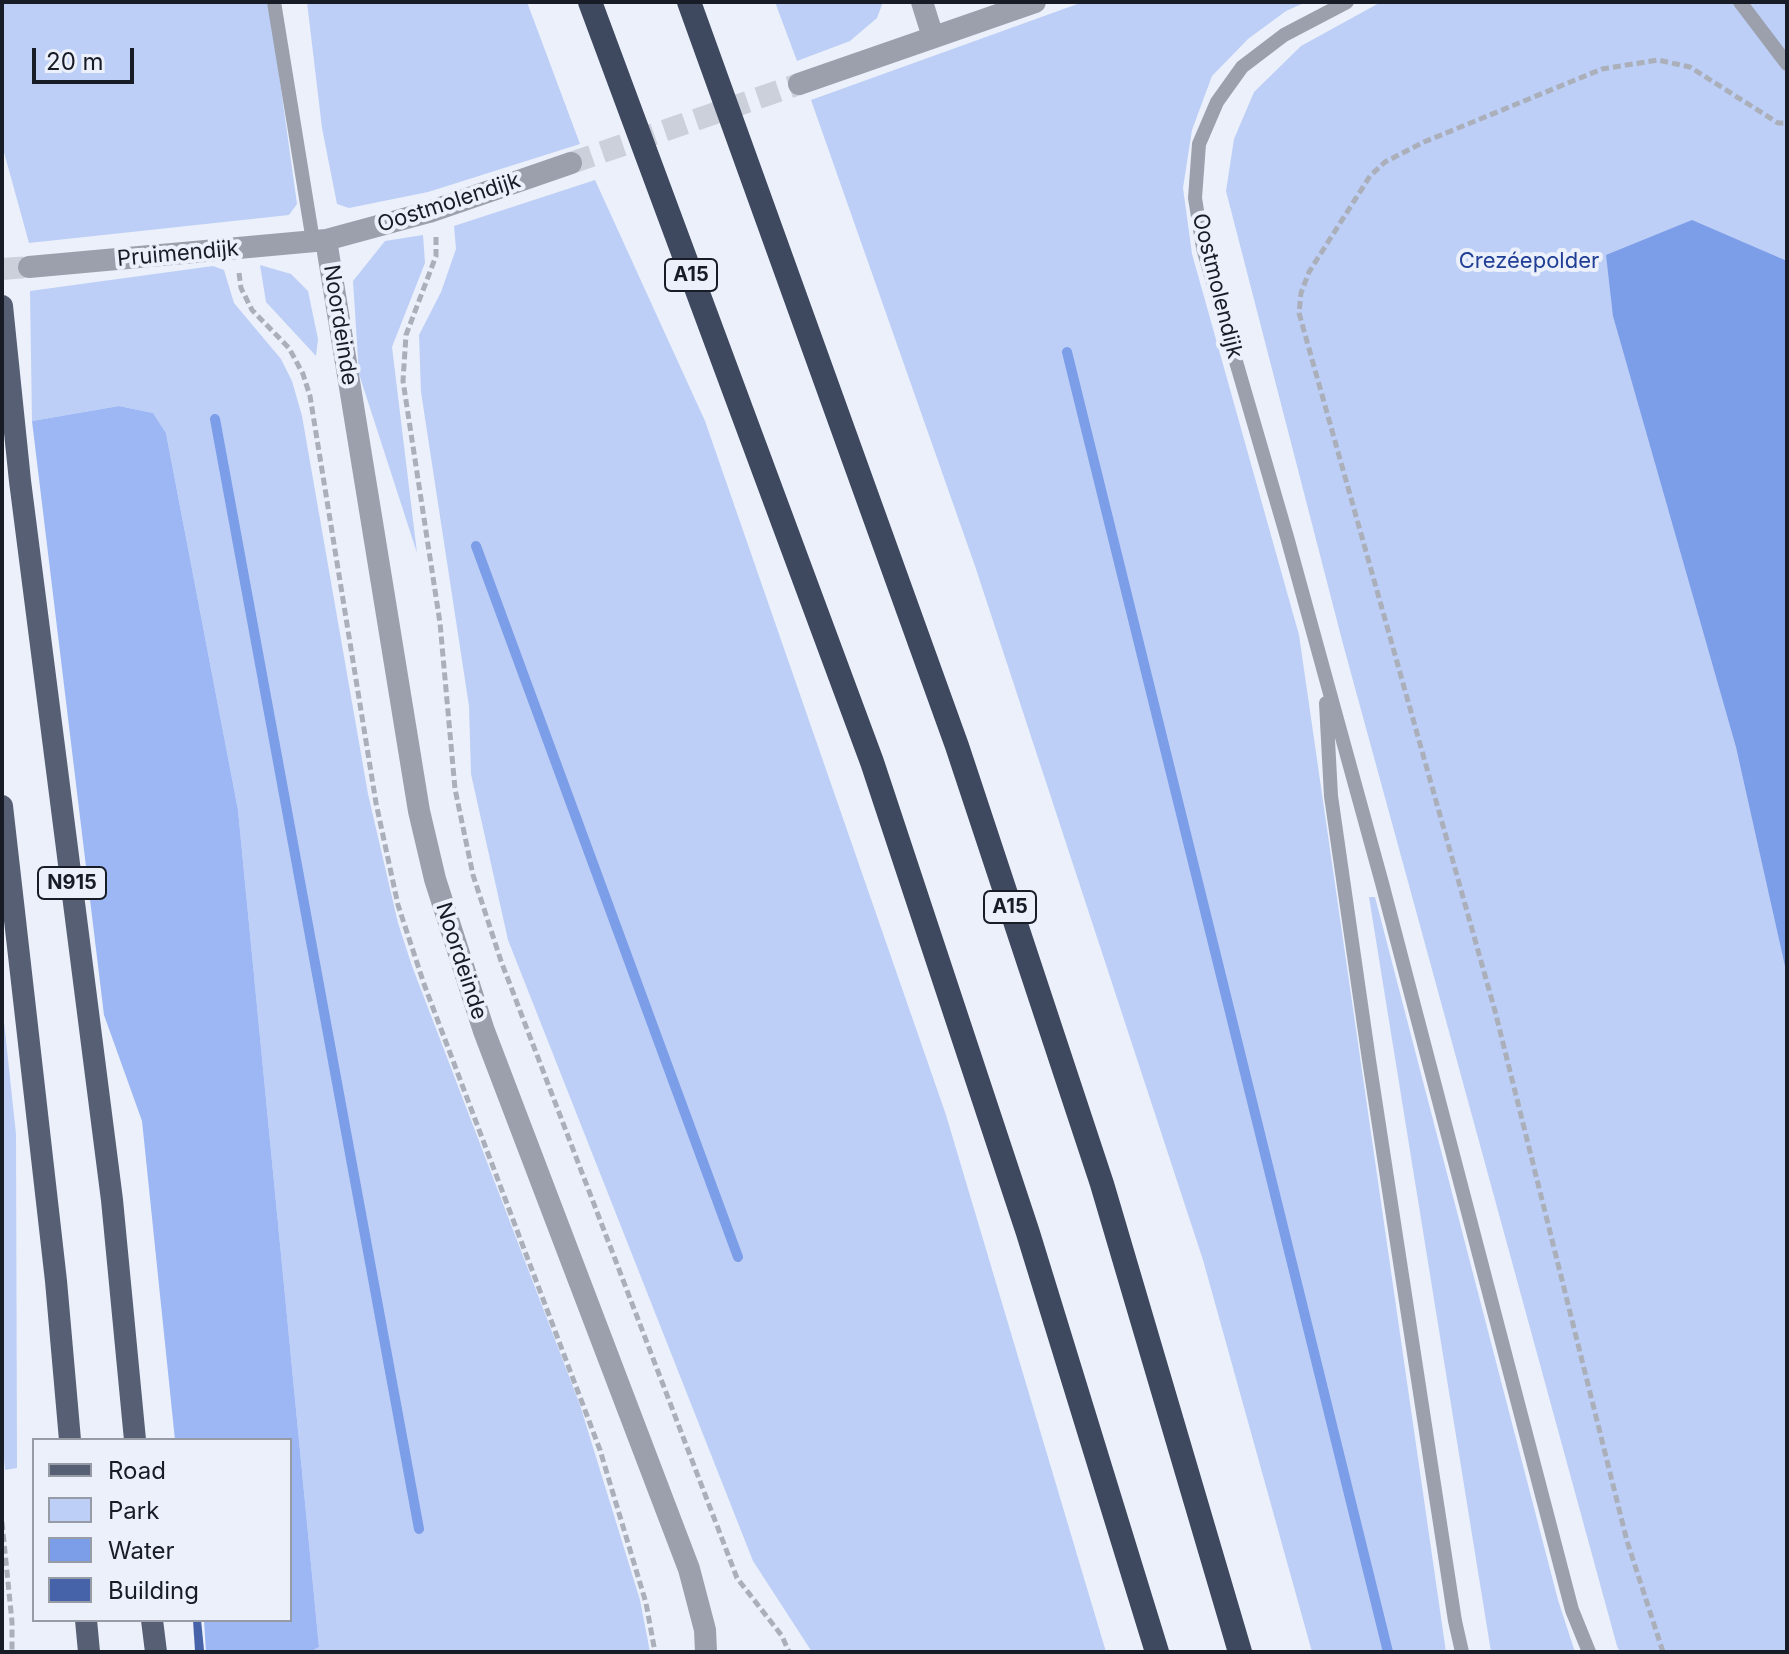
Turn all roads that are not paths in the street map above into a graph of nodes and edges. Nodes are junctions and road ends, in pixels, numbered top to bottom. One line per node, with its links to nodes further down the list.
1 (274, 2): 12 (lane)
2 (590, 2): 24 (highway, A15)
3 (689, 2): 25 (highway, A15)
4 (922, 2): 8 (street)
5 (1035, 2): 8 (street)
6 (1347, 2): 15 (lane, Oostmolendijk)
7 (1740, 2): 9 (lane)
8 (933, 37): 10 (street)
9 (1787, 64)
10 (799, 84)
11 (571, 163): 12 (street, Oostmolendijk)
12 (320, 240): 13 (street, Pruimendijk); 23 (street, Noordeinde)
13 (29, 267)
14 (3, 316): 18 (main road, N915)
15 (1325, 675): 26 (lane); 27 (lane)
16 (2, 806): 17 (main road, N915)
17 (70, 1438)
18 (135, 1438)
19 (86, 1622): 21 (main road)
20 (152, 1622): 22 (main road)
21 (89, 1652)
22 (156, 1652)
23 (706, 1652)
24 (1157, 1652)
25 (1240, 1652)
26 (1462, 1652)
27 (1589, 1652)

